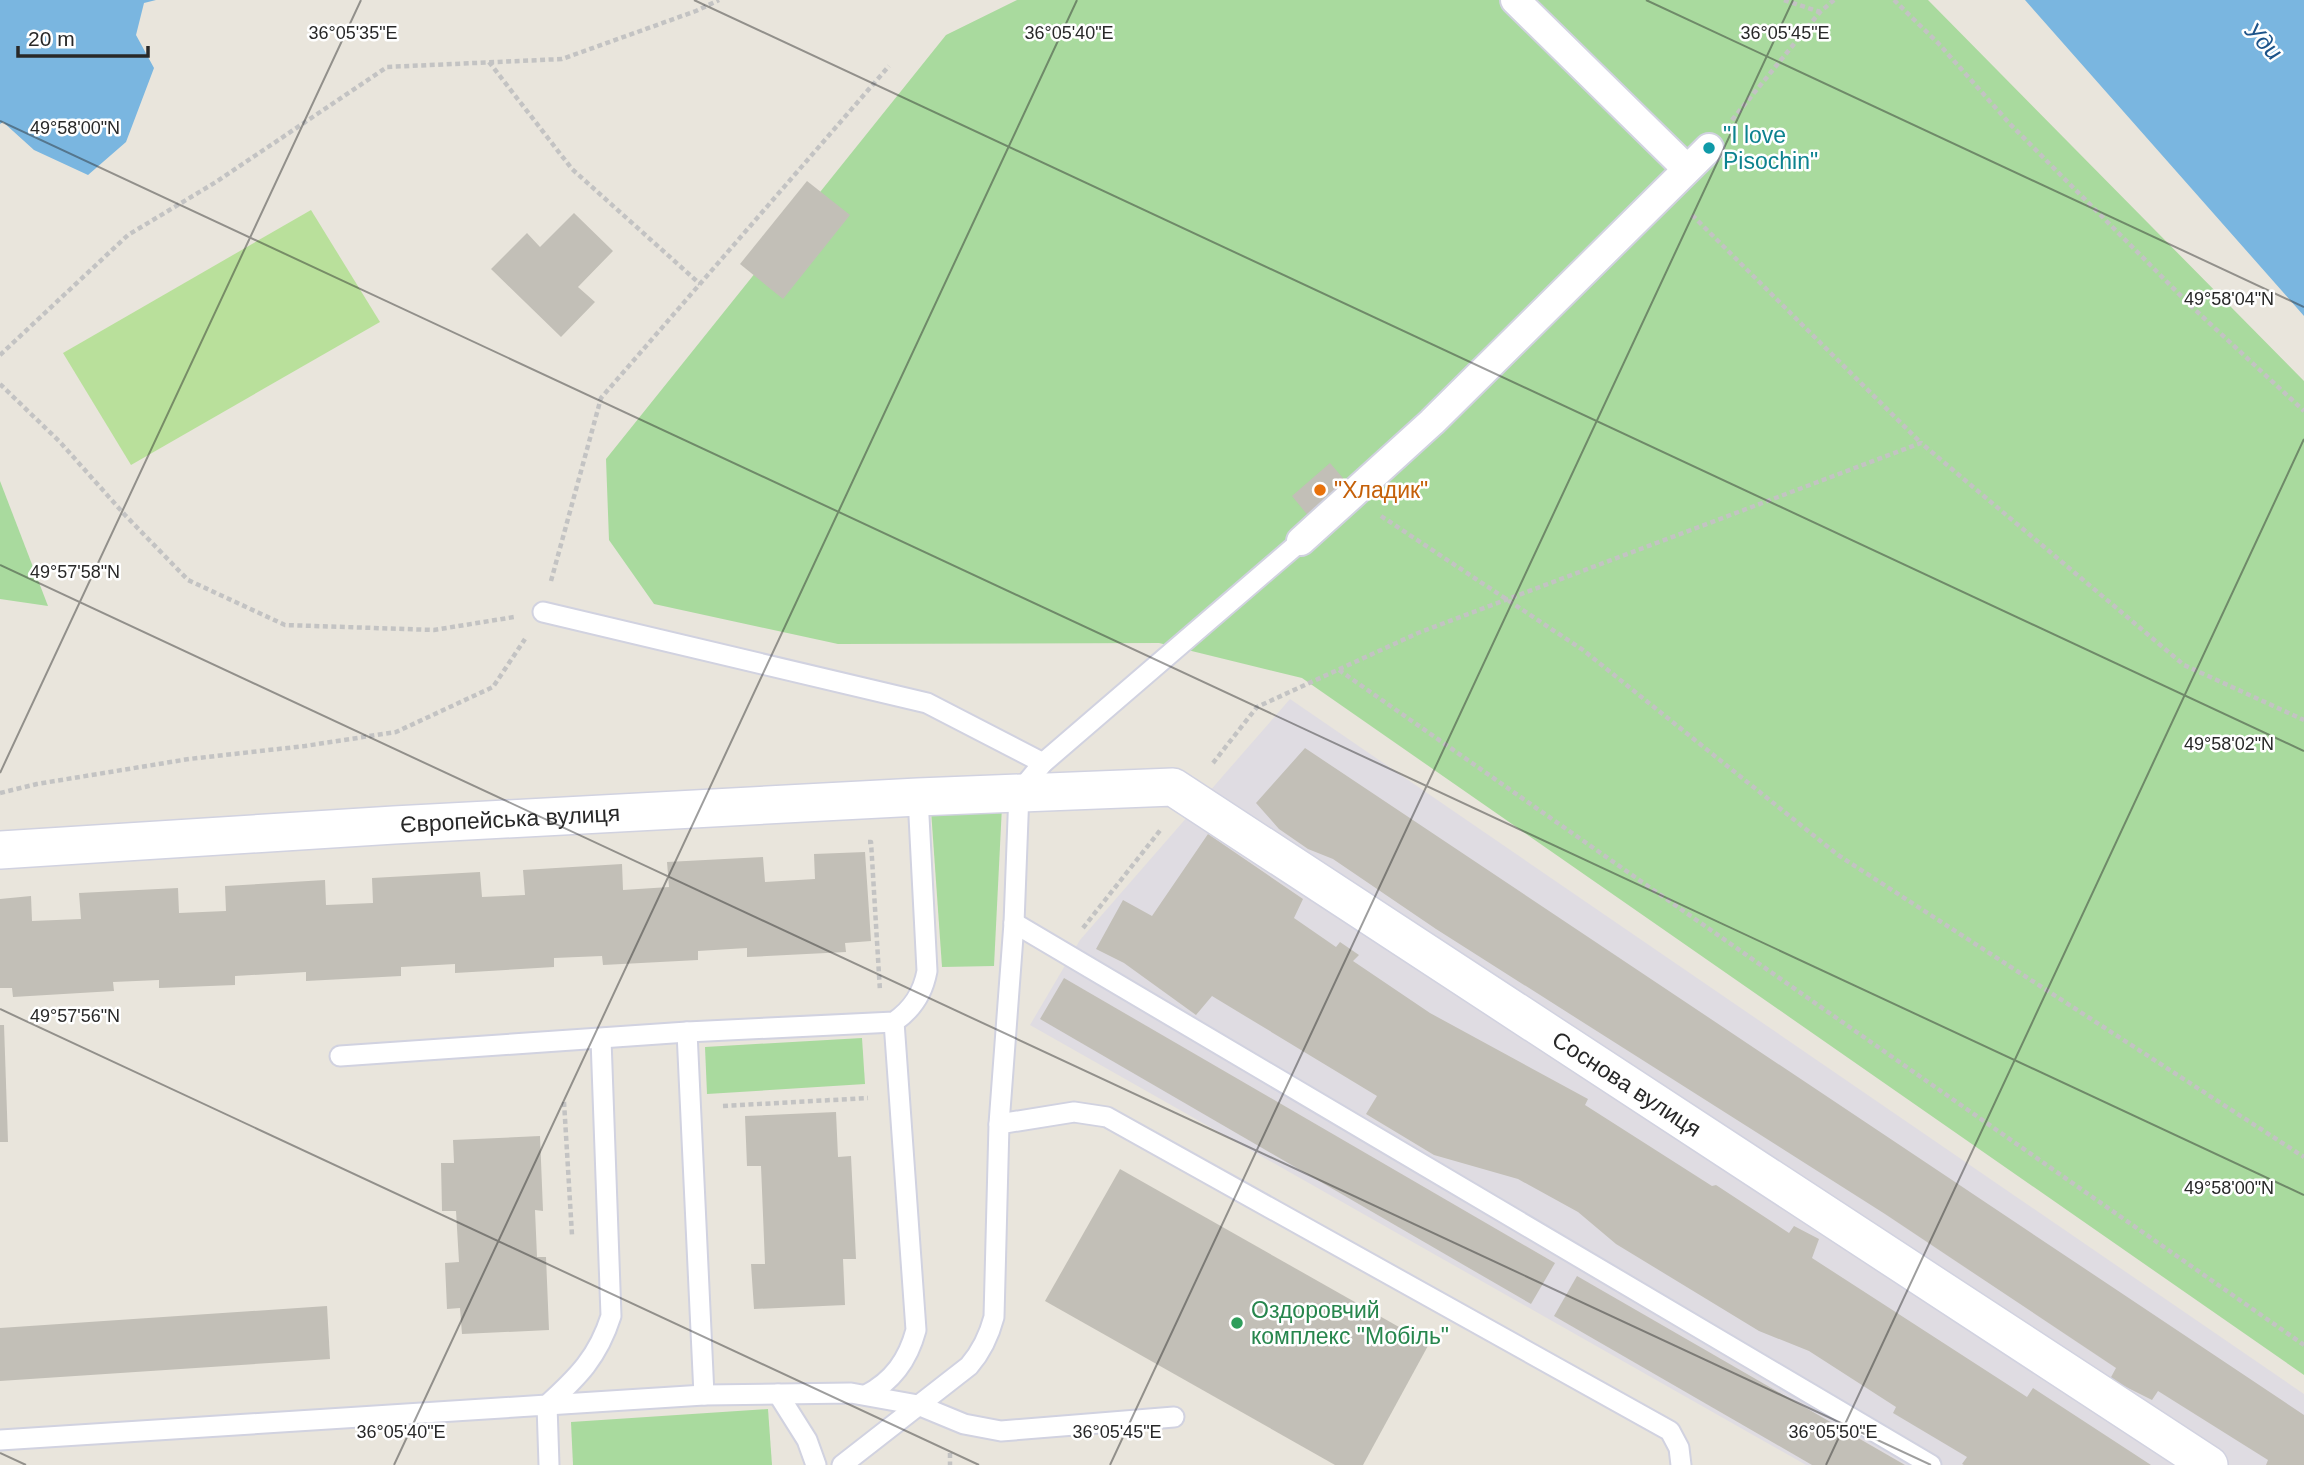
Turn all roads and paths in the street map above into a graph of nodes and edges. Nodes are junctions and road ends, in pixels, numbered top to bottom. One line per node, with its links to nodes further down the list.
1 (719, 0): 7 (path)
2 (1515, 0): 10 (street)
3 (1784, 0): 6 (path)
4 (1833, 0): 6 (path)
5 (1894, 0): 15 (path)
6 (1820, 12): 9 (path)
7 (489, 62): 12 (path); 13 (path)
8 (889, 66): 12 (path)
9 (1709, 148): 10 (street)
10 (1687, 169): 11 (street)
11 (1666, 190): 16 (path); 17 (street)
12 (700, 284): 20 (path)
13 (0, 355)
14 (0, 384): 20 (path)
15 (2304, 411)
16 (1921, 443): 19 (path); 22 (path)
17 (1351, 496): 18 (street); 19 (path)
18 (1301, 541): 23 (lane)
19 (1506, 600): 21 (path); 39 (path)
20 (543, 612): 23 (lane); 25 (path)
21 (1339, 669): 26 (path); 40 (path)
22 (2304, 720)
23 (1043, 763): 24 (lane)
24 (1019, 792): 26 (street, Соснова вулиця); 27 (street, Європейська вулиця); 30 (lane)
25 (0, 793)
26 (1187, 796): 31 (path); 55 (street, Соснова вулиця)
27 (918, 797): 29 (street, Європейська вулиця); 32 (lane)
28 (857, 843): 32 (path)
29 (0, 850)
30 (1014, 923): 31 (lane); 38 (lane)
31 (1064, 952): 54 (lane)
32 (888, 1023): 33 (lane); 36 (lane)
33 (687, 1032): 34 (lane); 37 (lane)
34 (601, 1039): 35 (lane); 44 (lane)
35 (340, 1056)
36 (899, 1097): 37 (path); 43 (lane)
37 (691, 1108): 42 (lane)
38 (999, 1124): 45 (lane); 53 (lane)
39 (2304, 1157)
40 (2304, 1345)
41 (778, 1394): 42 (lane); 43 (lane); 50 (lane)
42 (704, 1395): 44 (lane)
43 (866, 1395): 45 (lane)
44 (547, 1405): 48 (lane); 49 (lane)
45 (919, 1405): 47 (lane); 51 (lane)
46 (1174, 1417): 47 (lane)
47 (948, 1418): 52 (path)
48 (0, 1440)
49 (549, 1465)
50 (816, 1465)
51 (842, 1465)
52 (950, 1465)
53 (1681, 1465)
54 (1931, 1465)
55 (2209, 1465)

